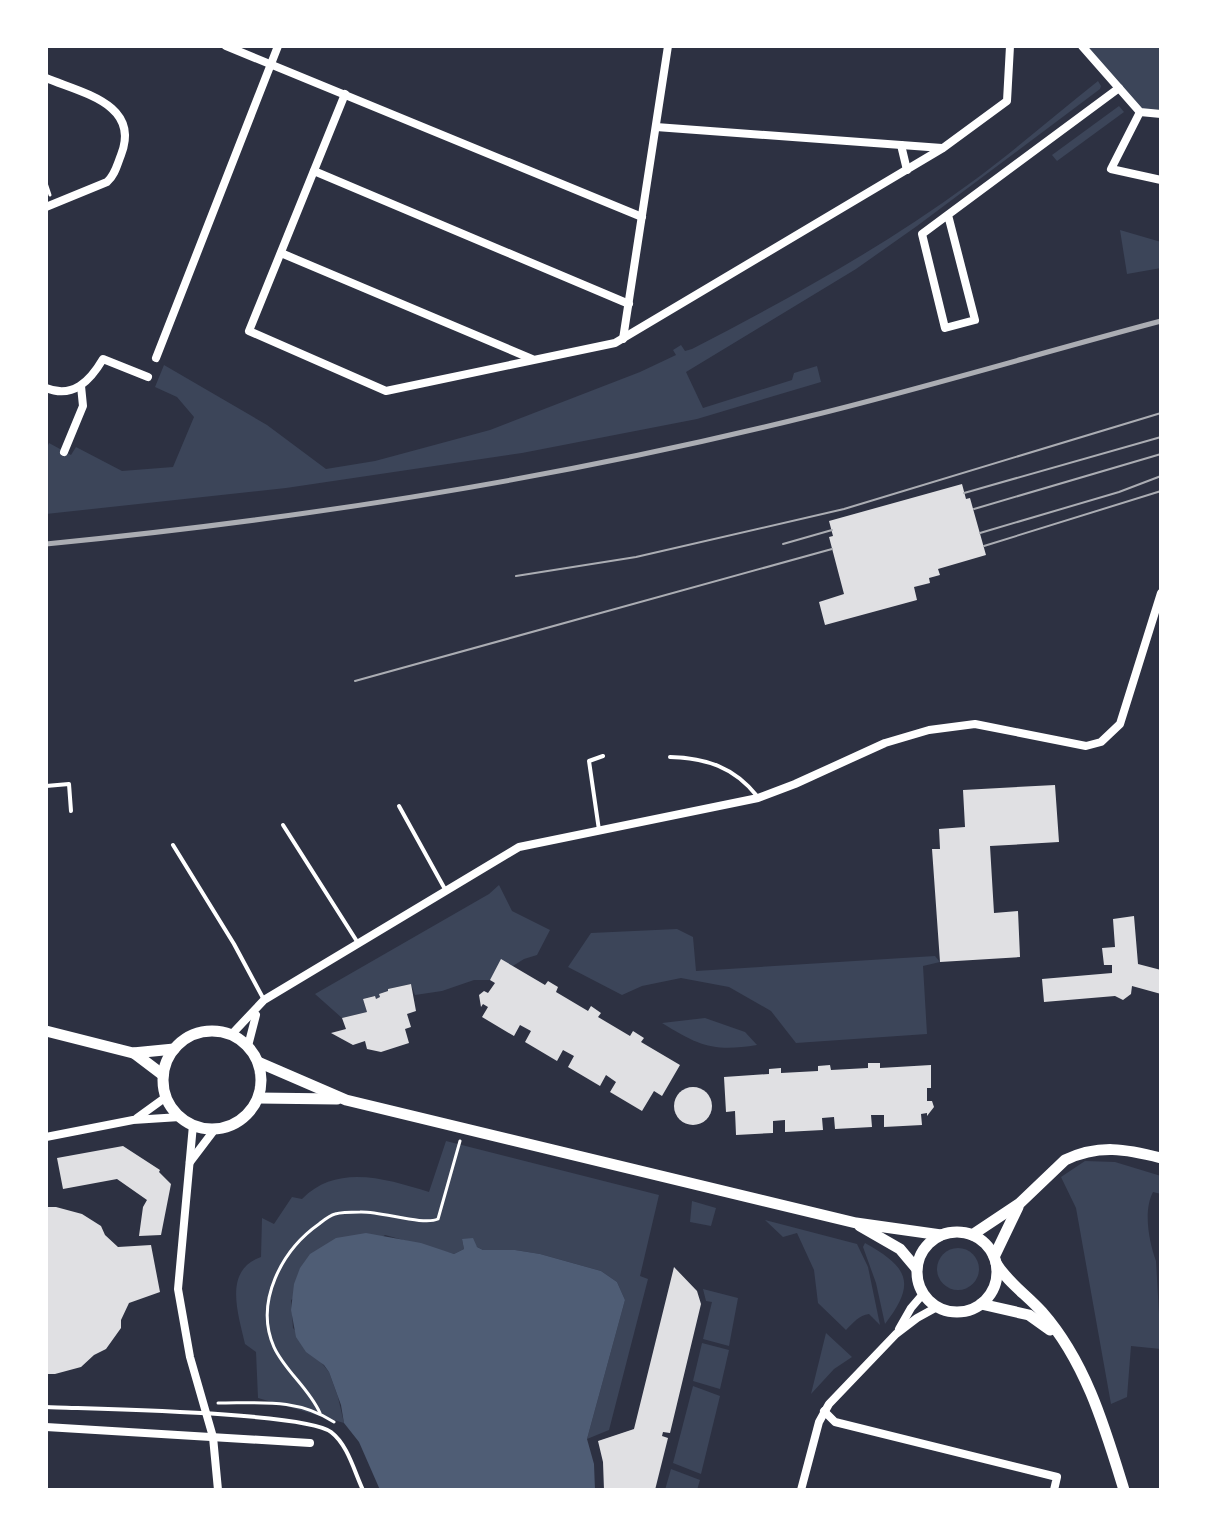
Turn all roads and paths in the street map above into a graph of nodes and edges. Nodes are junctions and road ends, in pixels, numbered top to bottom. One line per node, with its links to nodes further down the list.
1 (226, 46): 6 (street)
2 (278, 46): 6 (street)
3 (668, 46): 12 (street)
4 (1010, 46): 14 (street)
5 (1082, 46): 8 (street)
6 (271, 65): 9 (street); 27 (street)
7 (46, 78): 18 (street)
8 (1119, 88): 10 (street); 19 (street)
9 (345, 94): 16 (street); 20 (street)
10 (1140, 112): 11 (street); 17 (street)
11 (1161, 114)
12 (656, 127): 13 (street); 20 (street)
13 (901, 145): 14 (street); 15 (street)
14 (943, 148): 15 (street)
15 (907, 170): 24 (street)
16 (314, 171): 21 (street); 22 (street)
17 (1161, 180)
18 (46, 207)
19 (948, 215): 19 (street)
20 (642, 217): 22 (street)
21 (281, 253): 26 (street); 29 (street)
22 (629, 304): 23 (street)
23 (626, 318): 24 (street); 25 (street)
24 (644, 327): 25 (street)
25 (623, 339): 28 (street)
26 (504, 347): 28 (street); 29 (street)
27 (156, 358)
28 (533, 360): 29 (street)
29 (497, 367)
30 (148, 377): 31 (street)
31 (81, 386): 32 (street); 33 (street)
32 (46, 388)
33 (64, 452)
34 (1161, 593): 38 (street)
35 (603, 756): 42 (lane)
36 (670, 757): 38 (lane)
37 (46, 786): 40 (lane)
38 (758, 798): 42 (street)
39 (399, 806): 44 (lane)
40 (71, 811)
41 (283, 825): 45 (lane)
42 (599, 830): 44 (street)
43 (173, 845): 46 (lane)
44 (446, 891): 45 (street)
45 (358, 943): 46 (street)
46 (264, 1000): 48 (street); 49 (street)
47 (46, 1031): 51 (street)
48 (231, 1035): 49 (street); 50 (street)
49 (248, 1046): 52 (street)
50 (174, 1049): 51 (street); 53 (street)
51 (133, 1053): 53 (street)
52 (258, 1062): 55 (street); 56 (street)
53 (163, 1075): 54 (street)
54 (166, 1097): 57 (street); 58 (street)
55 (258, 1098): 56 (street); 60 (street)
56 (346, 1100): 66 (street)
57 (180, 1117): 58 (street); 59 (street)
58 (133, 1120): 61 (street)
59 (193, 1125): 60 (street); 64 (street)
60 (215, 1129): 64 (street)
61 (46, 1137)
62 (460, 1141): 78 (path)
63 (1161, 1158): 65 (street)
64 (190, 1163): 79 (street)
65 (1020, 1203): 68 (street); 69 (street)
66 (856, 1223): 67 (street); 70 (street)
67 (941, 1235): 68 (street); 70 (street)
68 (972, 1235): 69 (street)
69 (995, 1260): 72 (street); 75 (street)
70 (916, 1268): 71 (street)
71 (923, 1294): 73 (street); 74 (street)
72 (981, 1304): 73 (street); 75 (street)
73 (937, 1307): 74 (street)
74 (896, 1334): 77 (street)
75 (1062, 1341): 87 (street)
76 (46, 1407): 79 (lane)
77 (824, 1411): 85 (street); 86 (street)
78 (320, 1413)
79 (208, 1414): 81 (street); 84 (lane)
80 (46, 1427): 81 (street)
81 (213, 1437): 82 (street); 83 (street)
82 (310, 1443)
83 (218, 1490)
84 (363, 1490)
85 (801, 1490)
86 (1054, 1490)
87 (1124, 1490)

